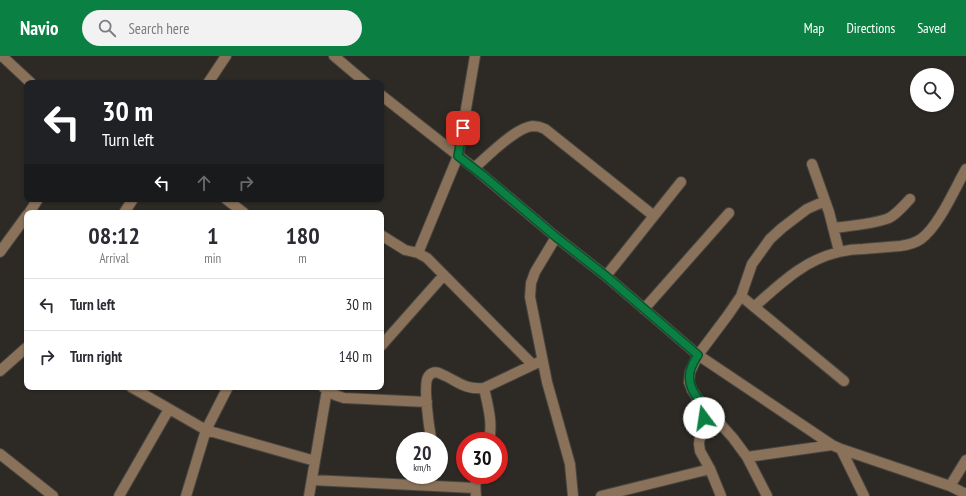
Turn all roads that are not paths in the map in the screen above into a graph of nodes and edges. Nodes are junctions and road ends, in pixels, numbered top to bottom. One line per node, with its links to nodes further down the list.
1 (2, 56): 5 (street)
2 (226, 56): 6 (street)
3 (334, 56): 7 (street)
4 (475, 56): 9 (street)
5 (28, 80)
6 (210, 80)
7 (362, 80)
8 (384, 97): 9 (street)
9 (458, 156): 11 (street); 26 (street)
10 (812, 164): 15 (street)
11 (474, 168): 19 (street); 23 (street)
12 (966, 168): 25 (street)
13 (681, 182): 19 (street)
14 (910, 199): 21 (street)
15 (825, 201): 21 (street); 29 (street)
16 (230, 202): 17 (street)
17 (240, 210)
18 (729, 213): 31 (street)
19 (654, 216): 28 (street)
20 (24, 219): 24 (street)
21 (833, 228): 25 (street)
22 (384, 237): 26 (street)
23 (556, 237): 28 (street); 35 (street)
24 (0, 252)
25 (839, 252): 30 (street)
26 (418, 253): 27 (street)
27 (444, 275): 32 (street); 35 (street)
28 (606, 276): 31 (street)
29 (741, 296): 30 (street); 34 (street)
30 (754, 307): 37 (street)
31 (644, 309): 34 (street)
32 (384, 343)
33 (24, 350): 36 (street)
34 (698, 355): 44 (street); 49 (street)
35 (538, 362): 38 (street); 64 (street)
36 (0, 371)
37 (844, 381)
38 (484, 388): 43 (street); 48 (street)
39 (136, 390): 45 (street)
40 (226, 390): 46 (street)
41 (325, 390): 54 (street)
42 (327, 390): 43 (street)
43 (427, 402): 47 (street)
44 (706, 408): 52 (street); 55 (street)
45 (169, 409): 46 (street); 61 (street)
46 (206, 430): 54 (street); 62 (street)
47 (430, 432)
48 (490, 432)
49 (832, 445): 50 (street); 52 (street)
50 (842, 449): 57 (street); 68 (street)
51 (0, 454): 60 (street)
52 (747, 457): 67 (street)
53 (966, 460): 57 (street)
54 (315, 461): 56 (street)
55 (710, 469): 65 (street); 66 (street)
56 (312, 480): 58 (street); 63 (street)
57 (950, 486): 59 (street)
58 (475, 492)
59 (966, 494)
60 (53, 496)
61 (119, 496)
62 (186, 496)
63 (309, 496)
64 (573, 496)
65 (601, 496)
66 (721, 496)
67 (767, 496)
68 (864, 496)

